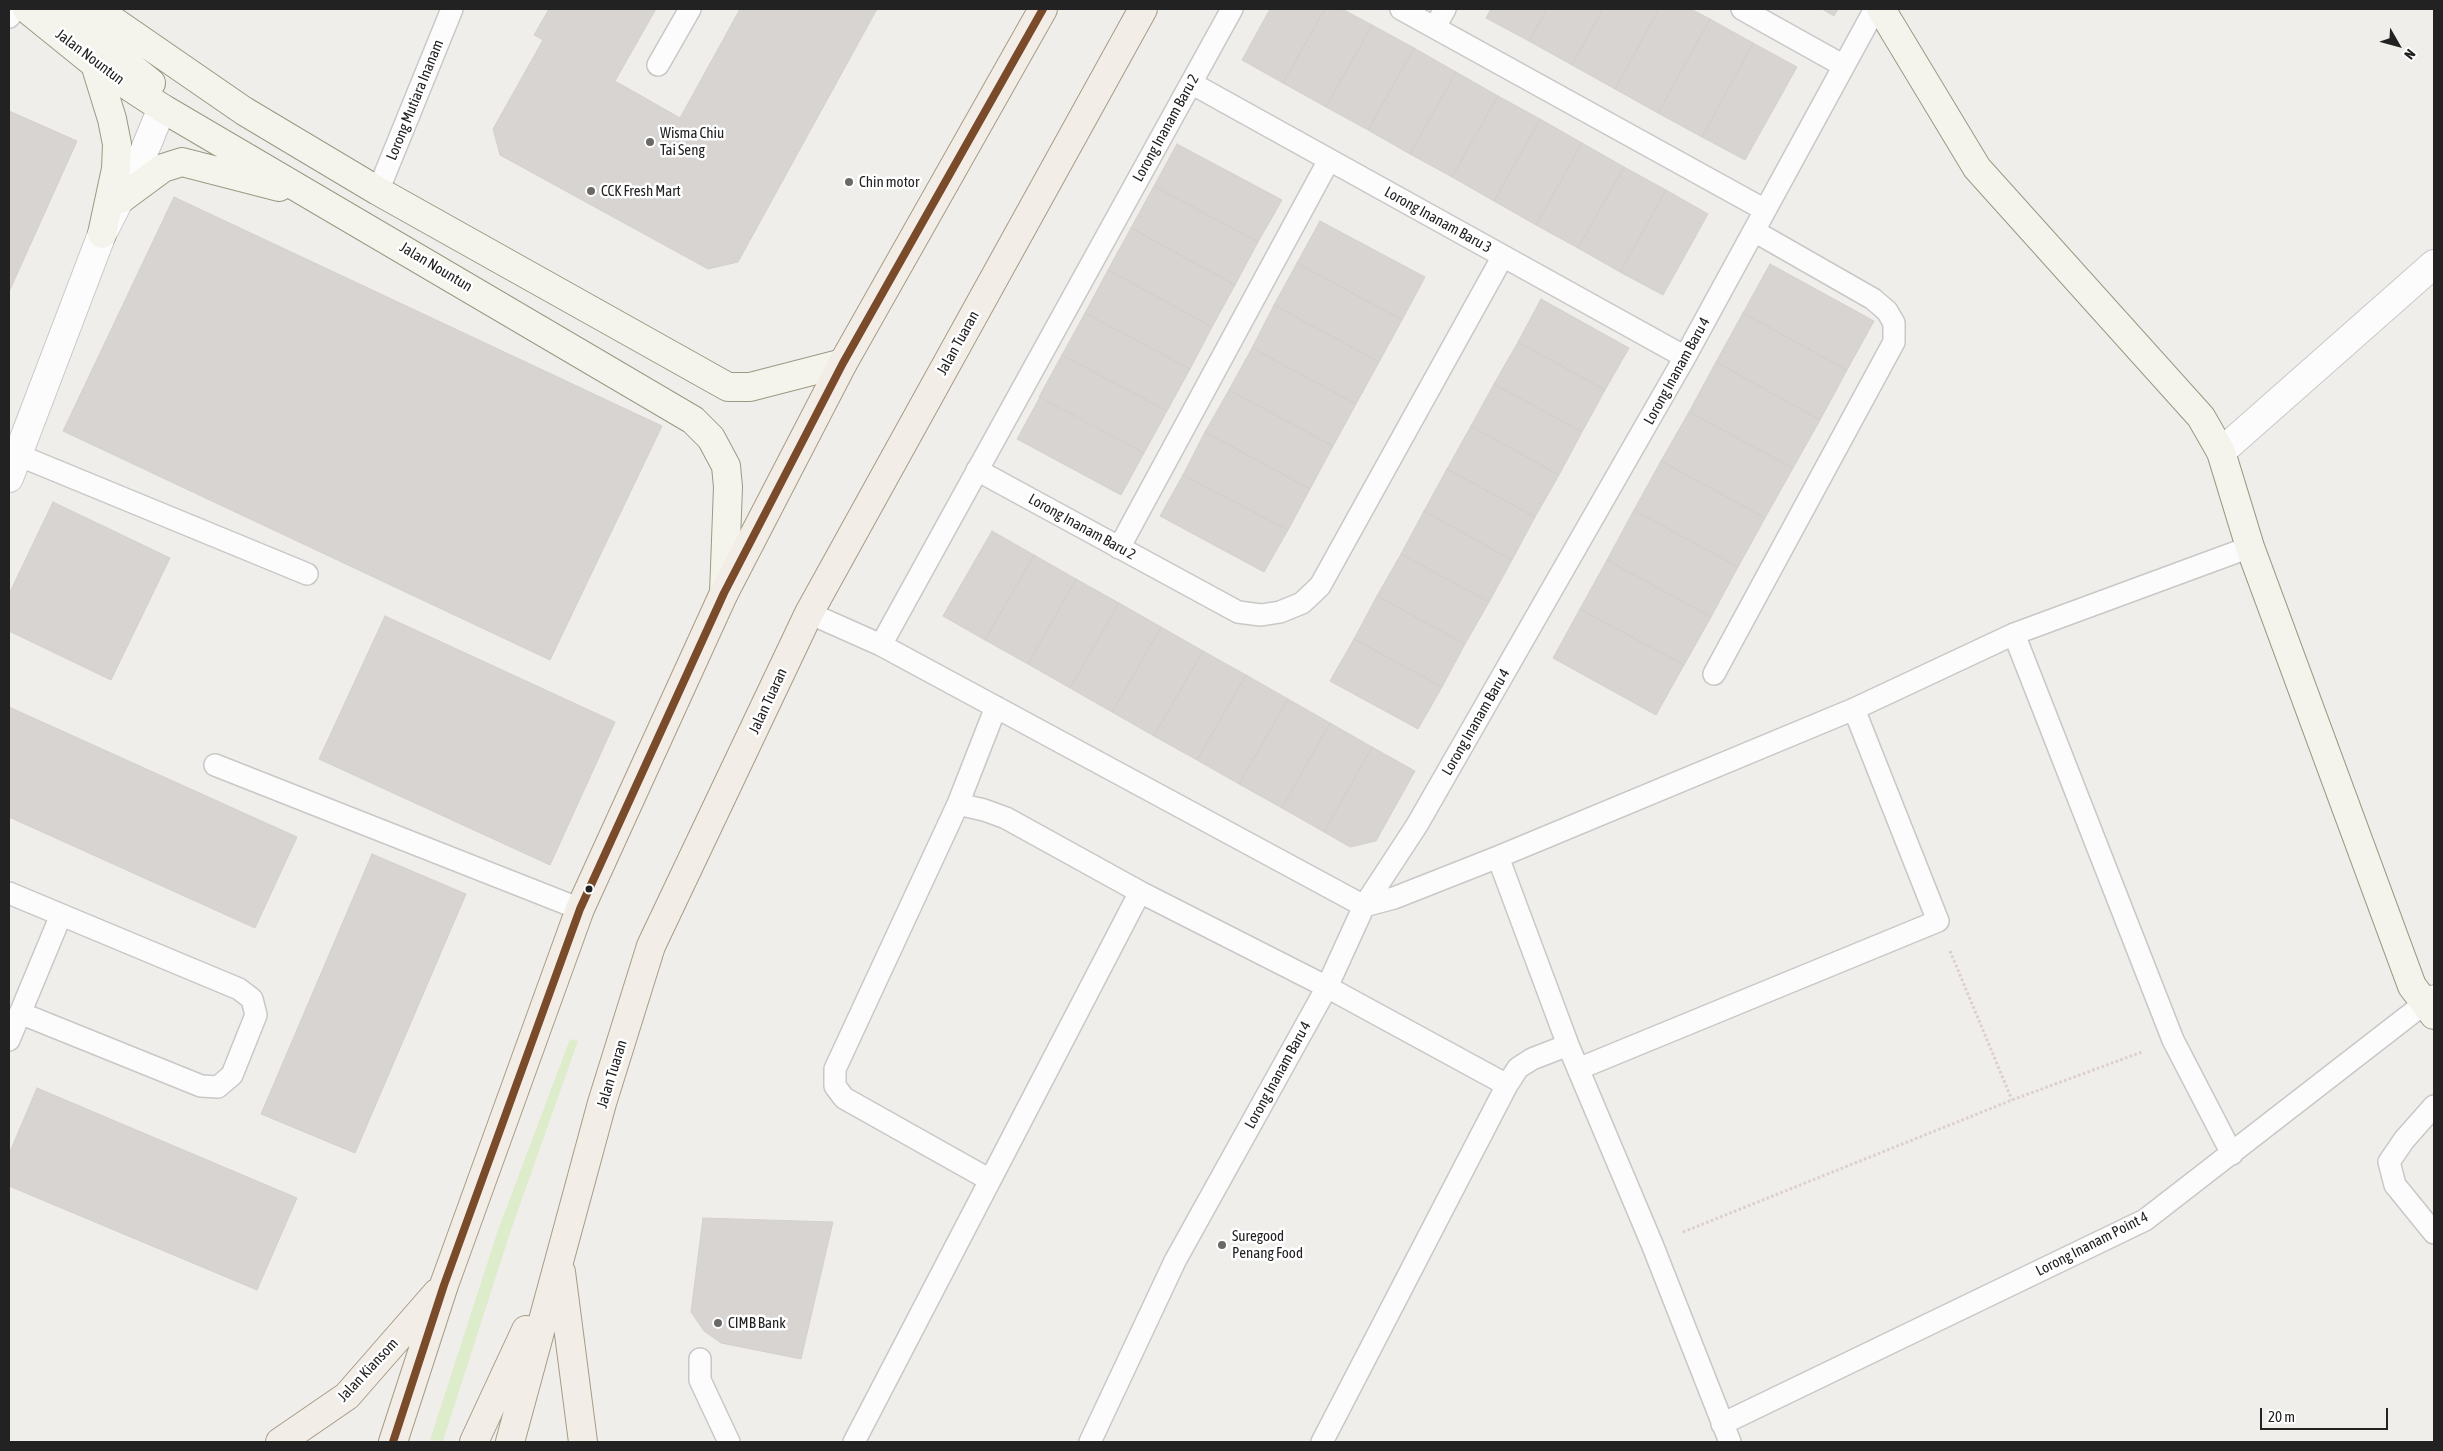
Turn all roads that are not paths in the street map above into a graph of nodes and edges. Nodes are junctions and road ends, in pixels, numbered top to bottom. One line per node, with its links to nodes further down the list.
1 (16, 9): 15 (lane)
2 (27, 9): 17 (street, Jalan Nountun)
3 (59, 9): 21 (street)
4 (452, 9): 23 (lane, Lorong Mutiara Inanam)
5 (690, 9): 18 (lane)
6 (1043, 9): 32 (main road)
7 (1143, 9): 40 (main road, Jalan Tuaran)
8 (1232, 9): 20 (lane, Lorong Inanam Baru 2)
9 (1401, 9): 16 (lane)
10 (1445, 9): 16 (lane)
11 (1742, 9): 19 (lane)
12 (1875, 9): 19 (lane, Lorong Inanam Baru 4)
13 (1881, 9): 33 (street)
14 (112, 14): 23 (street)
15 (9, 17)
16 (1435, 27): 26 (lane)
17 (95, 64): 21 (street, Jalan Nountun); 28 (street)
18 (658, 66)
19 (1844, 66): 26 (lane, Lorong Inanam Baru 4)
20 (1191, 84): 22 (lane, Lorong Inanam Baru 3); 35 (lane, Lorong Inanam Baru 2)
21 (162, 108): 24 (street); 25 (street, Jalan Nountun)
22 (1329, 160): 29 (lane, Lorong Inanam Baru 3); 37 (lane)
23 (378, 191): 32 (street)
24 (121, 199): 25 (street); 28 (street)
25 (324, 202): 39 (street, Jalan Nountun)
26 (1765, 210): 27 (lane, Lorong Inanam Baru 4)
27 (1754, 231): 31 (lane, Lorong Inanam Baru 4); 43 (lane)
28 (102, 234): 34 (street)
29 (1502, 256): 31 (lane, Lorong Inanam Baru 3); 37 (lane, Lorong Inanam Baru 2)
30 (2434, 264): 33 (street)
31 (1685, 357): 51 (lane, Lorong Inanam Baru 4)
32 (843, 363): 39 (main road)
33 (2221, 452): 36 (street)
34 (13, 466): 38 (lane)
35 (977, 470): 37 (lane, Lorong Inanam Baru 2); 42 (lane)
36 (2250, 547): 41 (lane); 55 (street)
37 (1119, 548)
38 (306, 574)
39 (724, 593): 52 (main road)
40 (809, 613): 42 (lane); 65 (main road, Jalan Tuaran)
41 (2014, 634): 45 (lane); 62 (lane)
42 (881, 646): 44 (lane)
43 (1714, 674)
44 (996, 707): 47 (lane); 51 (lane)
45 (1854, 709): 48 (lane); 59 (lane)
46 (215, 765): 52 (lane)
47 (958, 804): 49 (lane); 63 (lane)
48 (1498, 857): 51 (lane); 58 (lane)
49 (1140, 892): 54 (lane); 63 (lane)
50 (9, 893): 53 (lane)
51 (1364, 906): 54 (lane, Lorong Inanam Baru 4)
52 (580, 909): 66 (main road)
53 (61, 915): 56 (lane); 56 (lane)
54 (1327, 987): 60 (lane); 76 (lane, Lorong Inanam Baru 4)
55 (2431, 1005): 62 (lane, Lorong Inanam Point 4)
56 (20, 1013): 57 (lane)
57 (9, 1040)
58 (1568, 1045): 59 (lane); 60 (lane)
59 (1578, 1069): 68 (lane)
60 (1507, 1085): 77 (lane)
61 (2434, 1106): 64 (lane)
62 (2232, 1154): 68 (lane, Lorong Inanam Point 4)
63 (990, 1180): 75 (lane)
64 (2434, 1233)
65 (559, 1258): 71 (main road); 72 (main road, Jalan Tuaran); 73 (main road)
66 (444, 1284): 69 (main road, Jalan Kiansom); 70 (main road)
67 (700, 1359): 74 (lane)
68 (1726, 1433)
69 (280, 1442)
70 (393, 1442)
71 (474, 1442)
72 (510, 1442)
73 (583, 1442)
74 (729, 1442)
75 (854, 1442)
76 (1090, 1442)
77 (1322, 1442)

